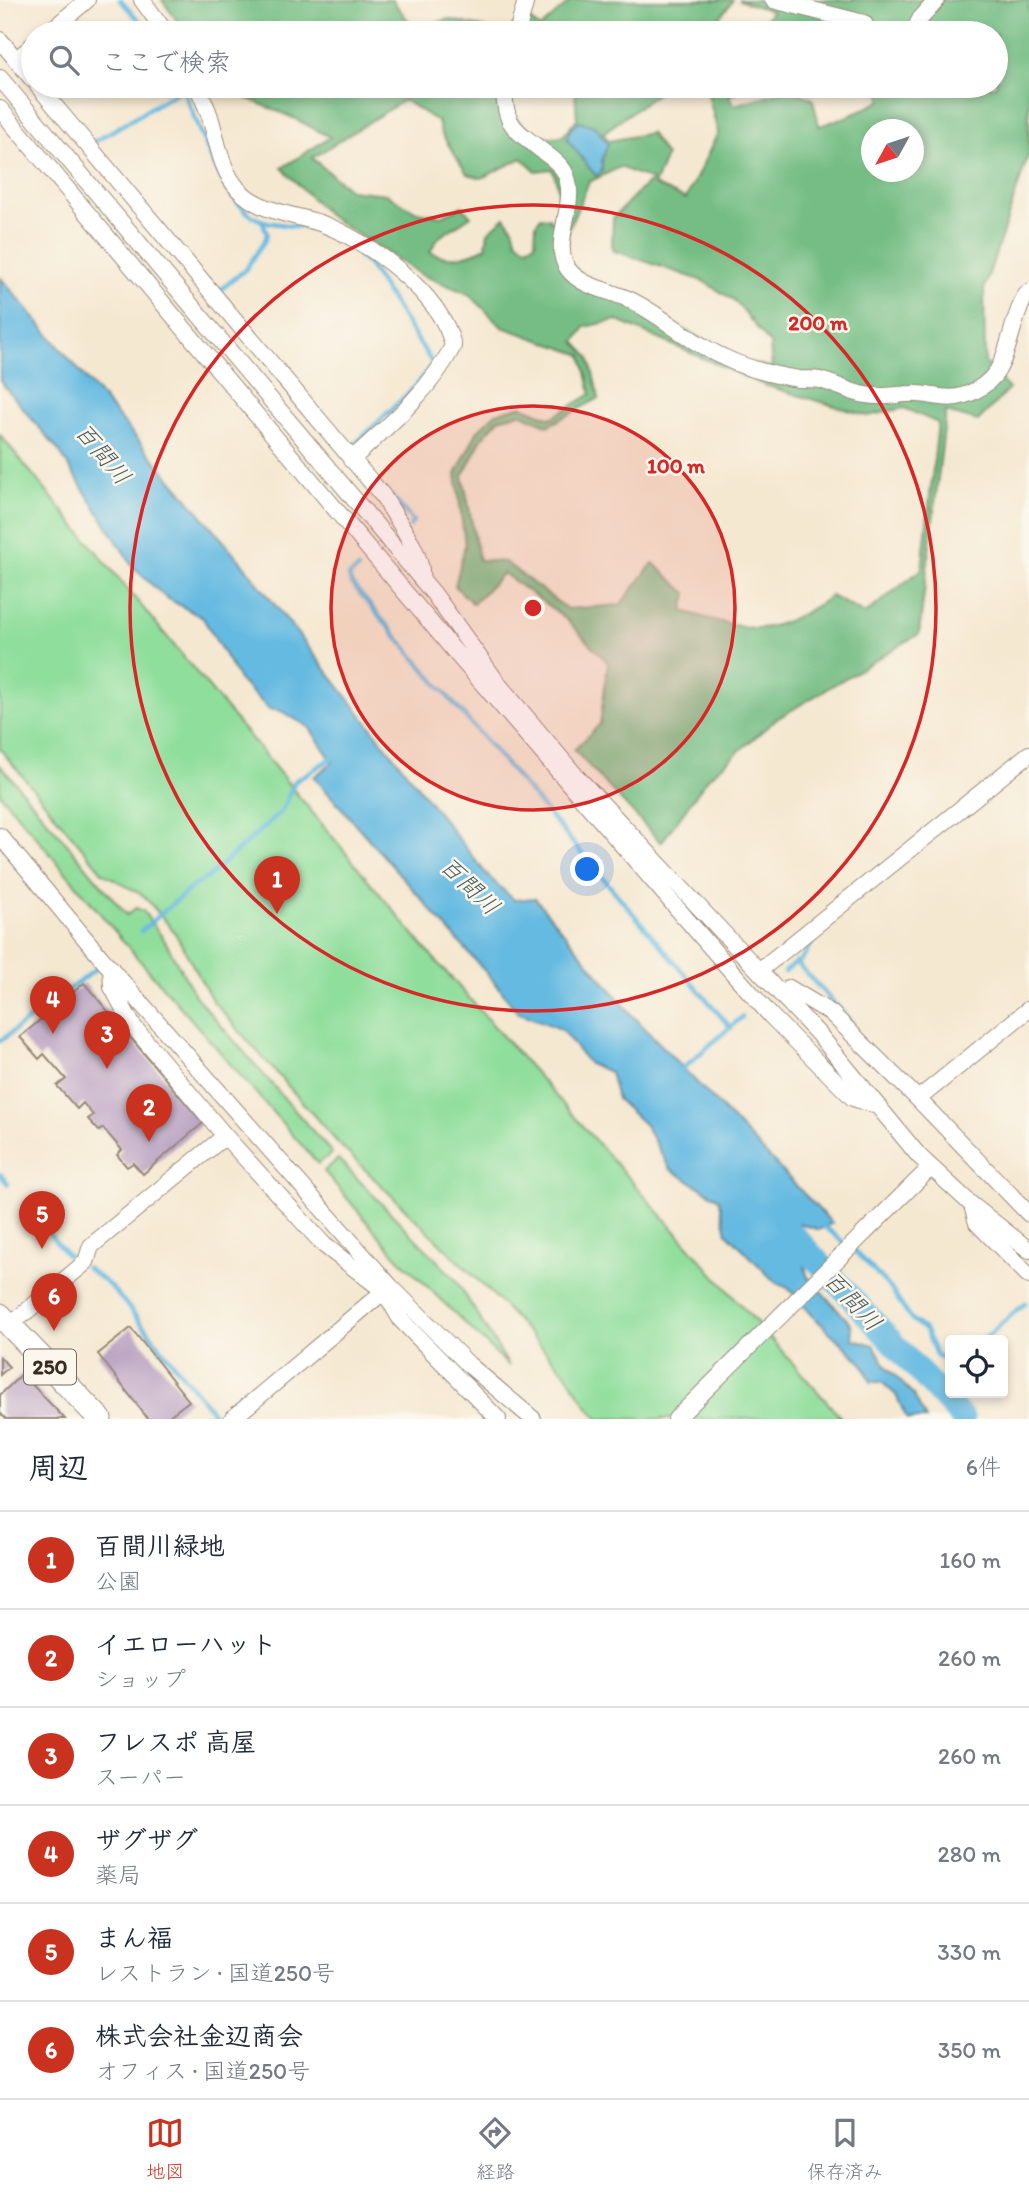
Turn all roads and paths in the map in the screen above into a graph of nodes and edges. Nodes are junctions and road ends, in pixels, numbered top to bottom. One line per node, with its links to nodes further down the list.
1 (88, 0): 6 (street)
2 (142, 0): 7 (street)
3 (526, 0): 8 (street)
4 (773, 0): 9 (street)
5 (937, 0): 10 (street)
6 (63, 21)
7 (157, 21)
8 (520, 21)
9 (856, 21)
10 (919, 21)
11 (0, 40): 12 (street)
12 (21, 53)
13 (0, 78): 20 (street)
14 (48, 98): 19 (street)
15 (202, 98): 19 (street)
16 (504, 98): 18 (street)
17 (0, 109): 28 (street)
18 (1029, 292)
19 (355, 457): 20 (street)
20 (421, 579): 24 (street)
21 (1029, 754): 24 (street)
22 (0, 836): 23 (street)
23 (111, 968): 29 (street); 35 (street)
24 (760, 970): 25 (street)
25 (781, 994): 27 (street); 28 (street)
26 (1029, 1009): 27 (street)
27 (922, 1096): 32 (street)
28 (877, 1106): 30 (street)
29 (225, 1136): 35 (street); 36 (street)
30 (925, 1174): 31 (street); 41 (street)
31 (972, 1205): 33 (street); 34 (street)
32 (1029, 1214)
33 (1029, 1250)
34 (1029, 1276)
35 (387, 1289): 38 (street); 39 (street); 40 (street)
36 (5, 1320): 37 (highway, 250)
37 (100, 1419)
38 (232, 1419)
39 (498, 1419)
40 (533, 1419)
41 (676, 1419)

